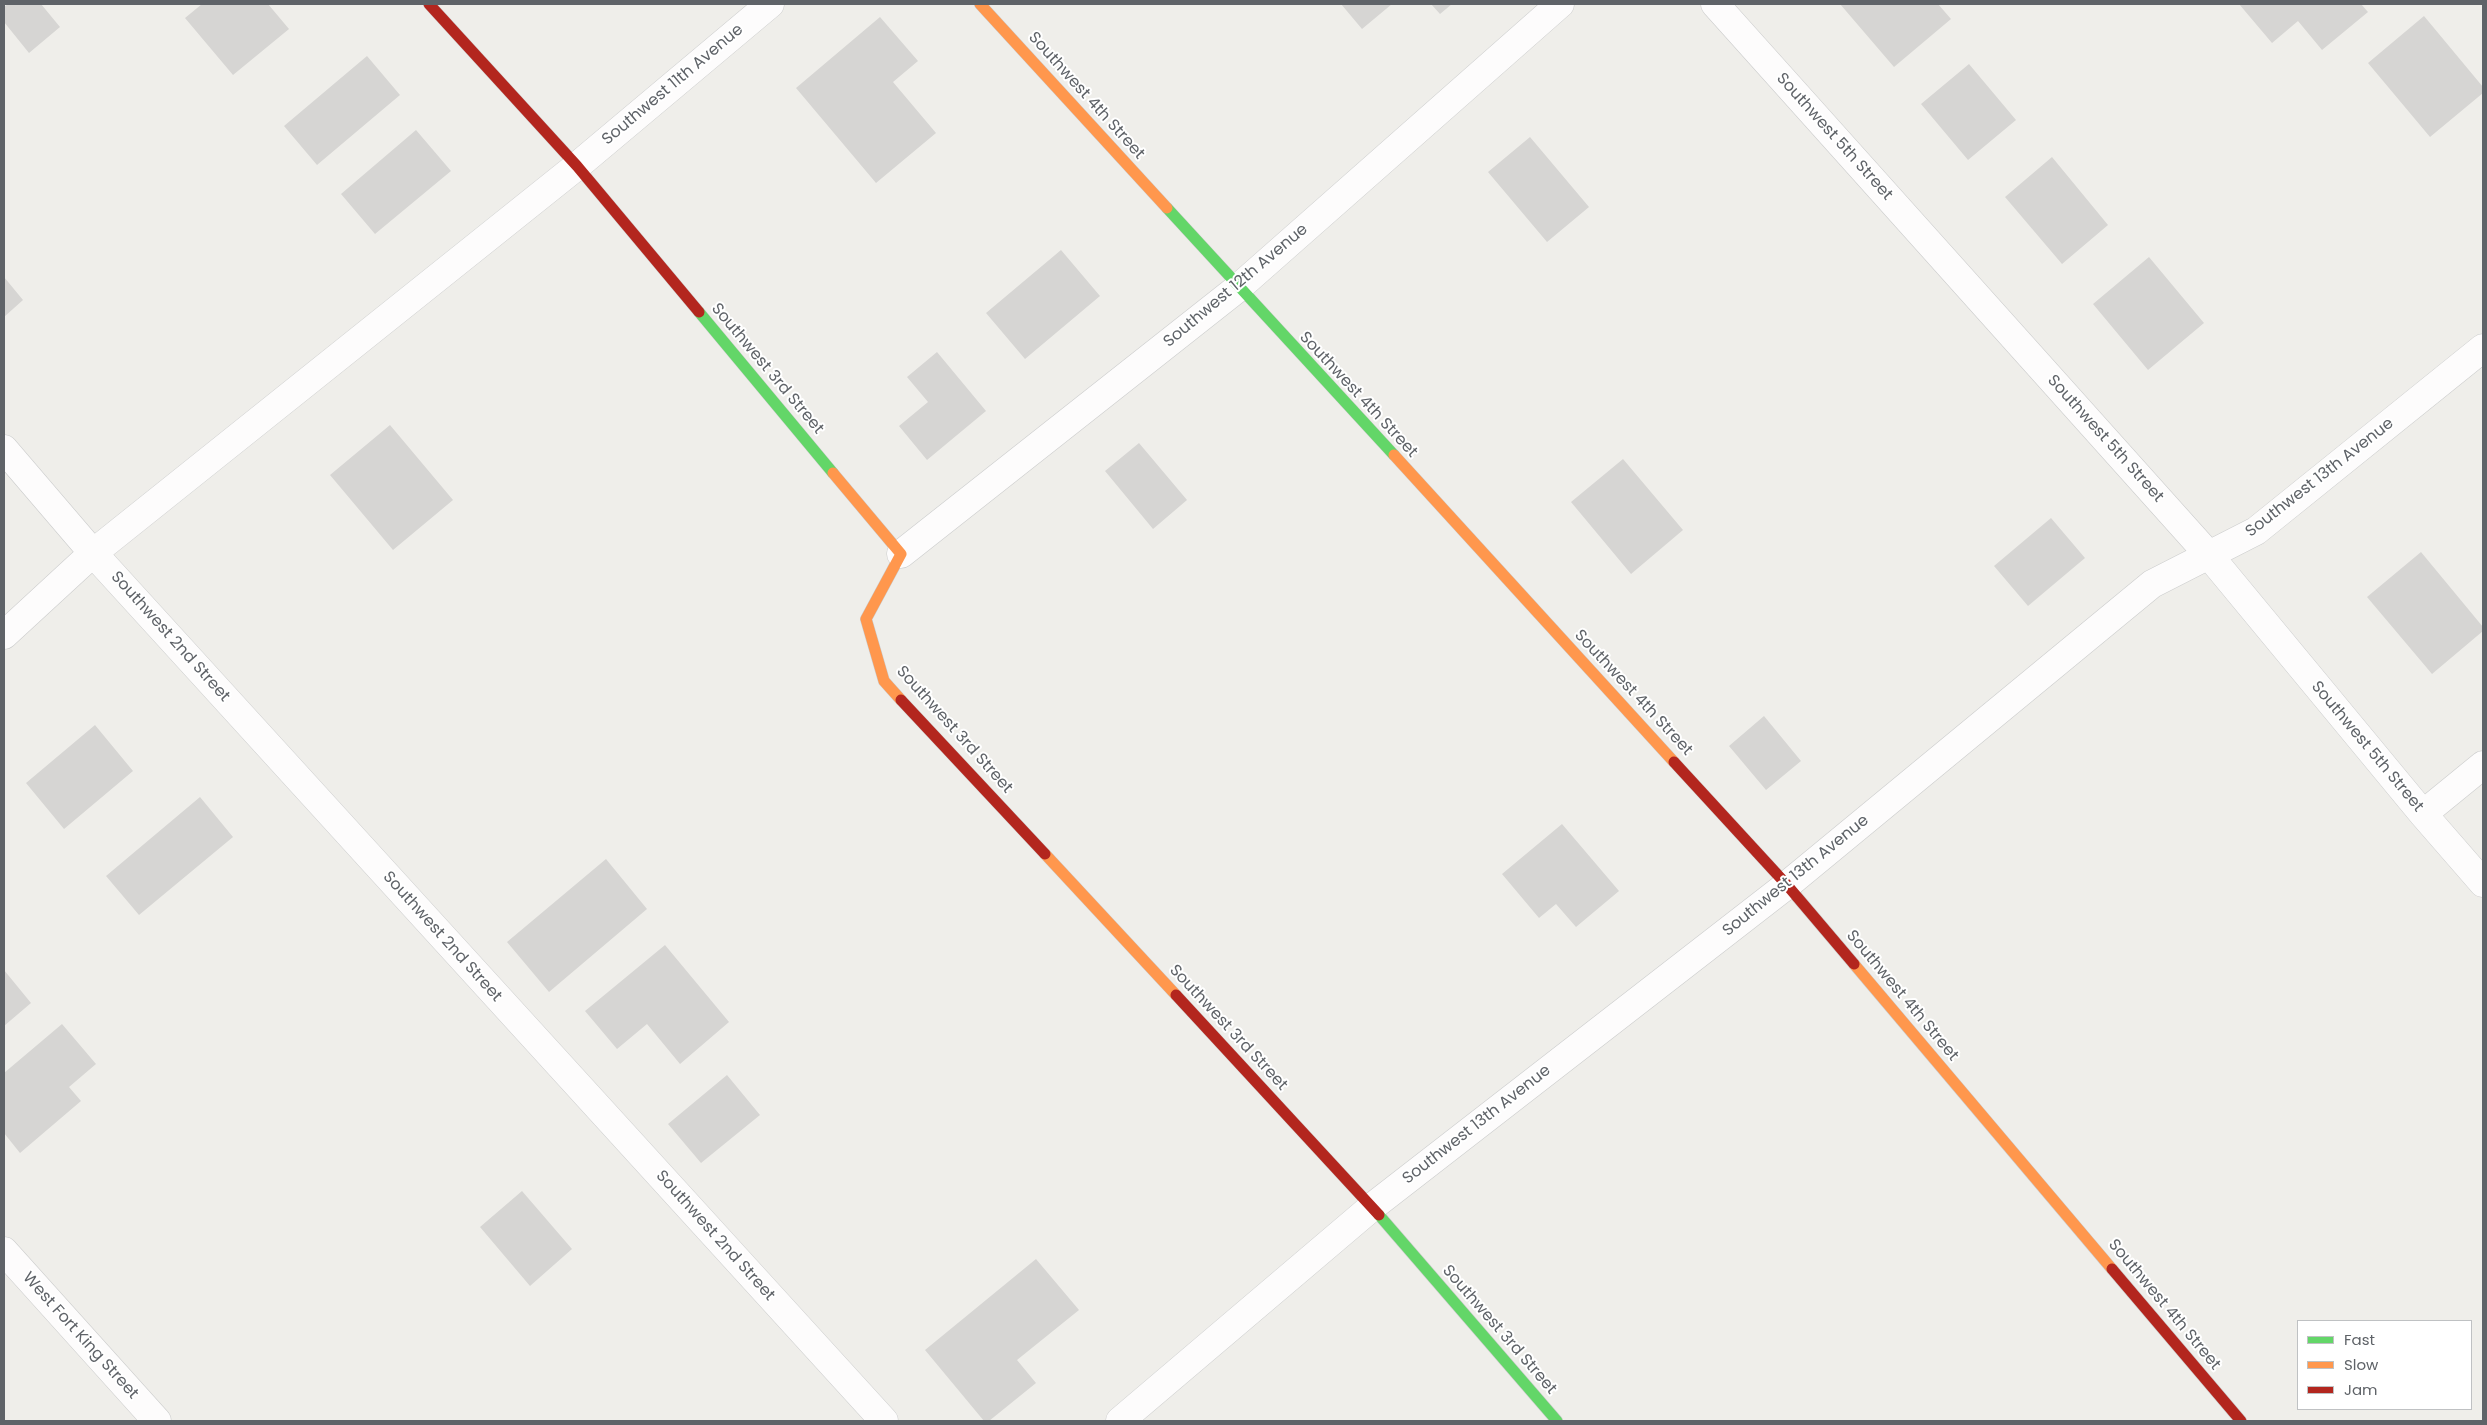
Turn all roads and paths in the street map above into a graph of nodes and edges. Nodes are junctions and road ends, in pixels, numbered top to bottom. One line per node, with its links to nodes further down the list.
1 (429, 4): 6 (street, Southwest 3rd Street)
2 (770, 4): 6 (street, Southwest 11th Avenue)
3 (980, 4): 7 (street, Southwest 4th Street)
4 (1560, 4): 7 (street, Southwest 12th Avenue)
5 (1714, 4): 12 (street, Southwest 5th Street)
6 (577, 166): 10 (street, Southwest 11th Avenue); 11 (street, Southwest 3rd Street)
7 (1238, 288): 11 (street, Southwest 12th Avenue); 17 (street, Southwest 4th Street)
8 (2483, 348): 12 (street, Southwest 13th Avenue)
9 (4, 449): 10 (street, Southwest 2nd Street)
10 (93, 553): 13 (street, Southwest 11th Avenue); 21 (street, Southwest 2nd Street)
11 (901, 554): 18 (street, Southwest 3rd Street)
12 (2208, 554): 15 (street, Southwest 5th Street); 17 (street, Southwest 13th Avenue)
13 (4, 635)
14 (2483, 765): 15 (street)
15 (2423, 814): 16 (street, Southwest 5th Street)
16 (2483, 884)
17 (1787, 885): 18 (street, Southwest 13th Avenue); 24 (street, Southwest 4th Street)
18 (1372, 1207): 22 (street, Southwest 13th Avenue); 23 (street, Southwest 3rd Street)
19 (4, 1251): 20 (street, West Fort King Street)
20 (157, 1421)
21 (884, 1421)
22 (1120, 1421)
23 (1557, 1421)
24 (2241, 1421)

